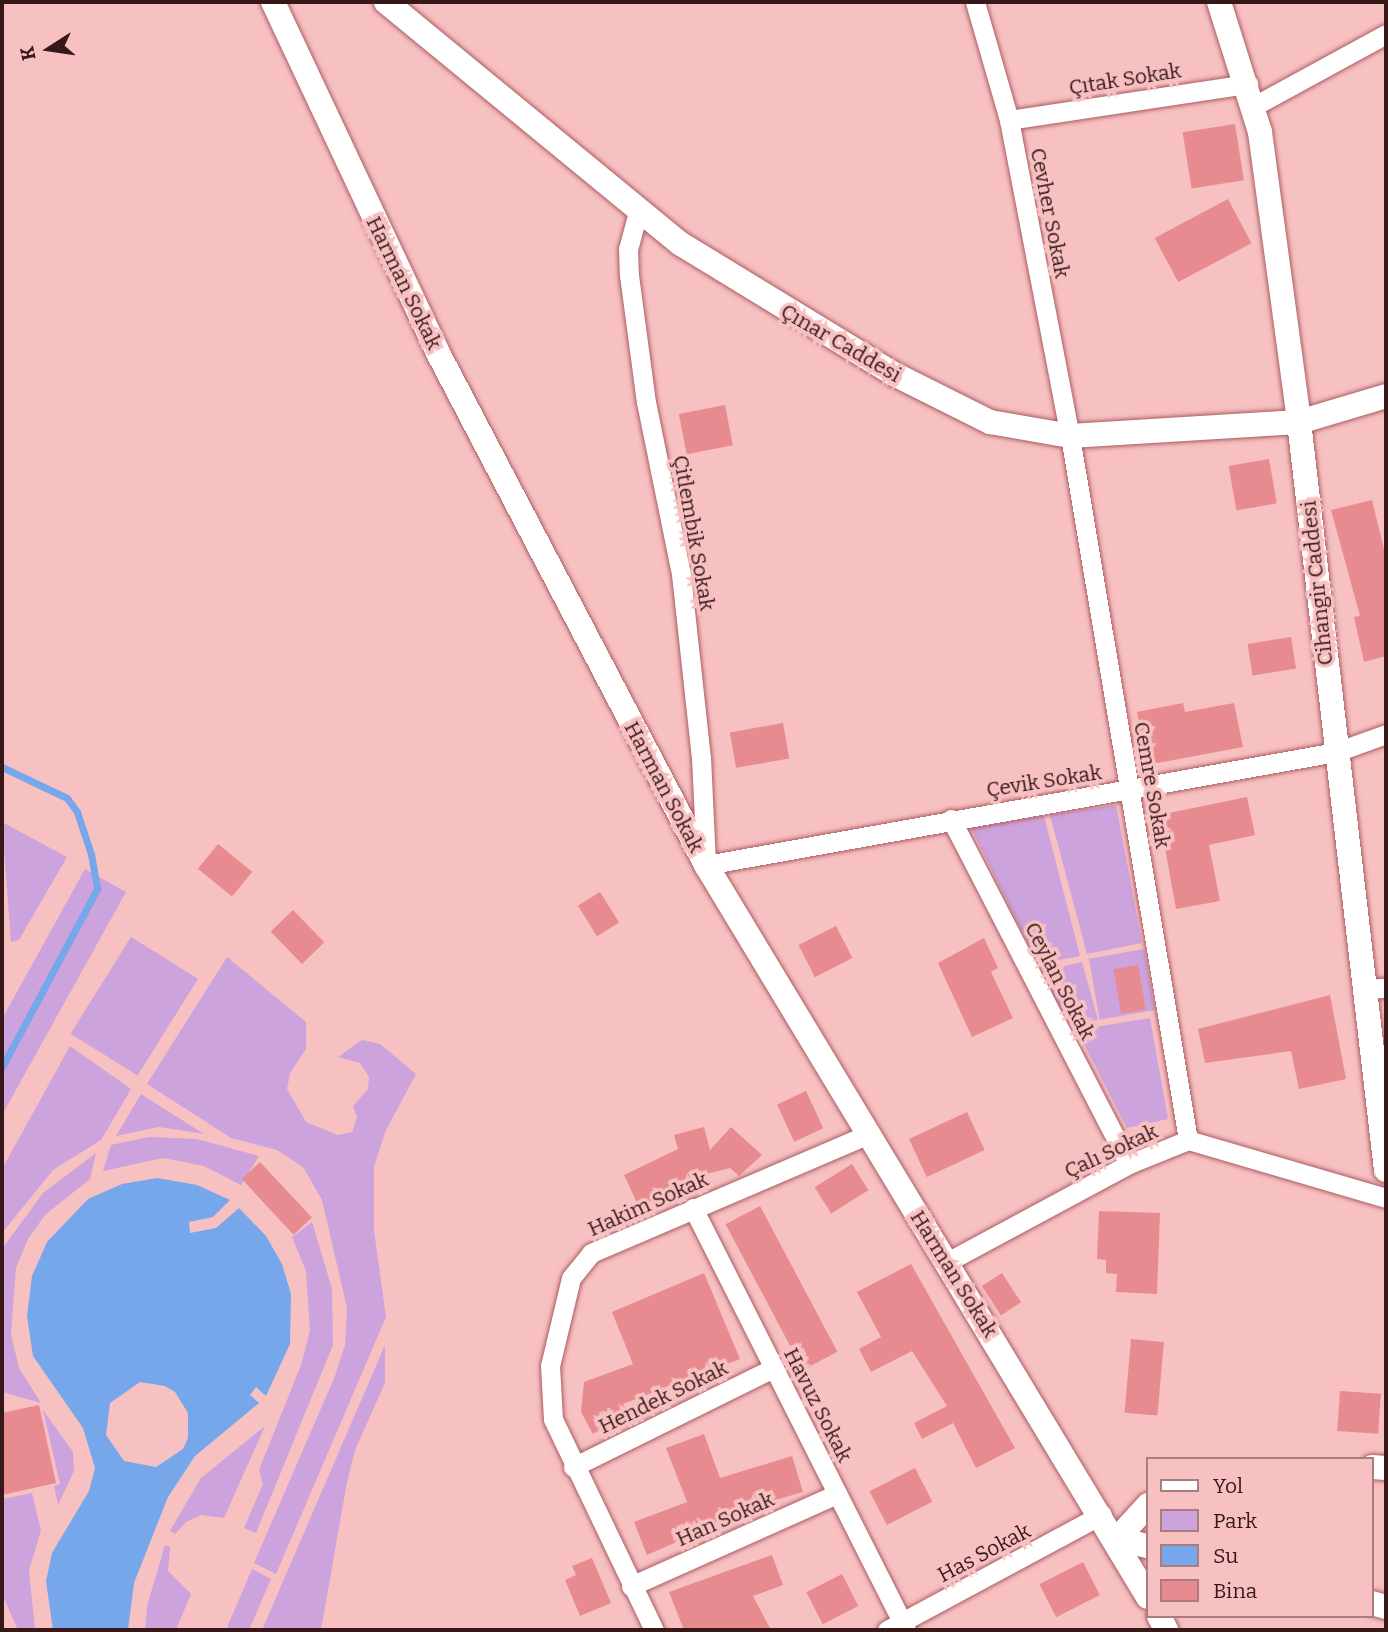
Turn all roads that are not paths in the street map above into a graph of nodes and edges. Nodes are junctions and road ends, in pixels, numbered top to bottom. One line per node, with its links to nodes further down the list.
1 (274, 2): 16 (street, Harman Sokak)
2 (386, 2): 8 (street, Çınar Caddesi)
3 (975, 2): 7 (street, Cevher Sokak)
4 (1219, 2): 6 (street, Cihangir Caddesi)
5 (1386, 34): 6 (street)
6 (1251, 95): 7 (street, Çıtak Sokak); 10 (street, Cihangir Caddesi)
7 (1009, 120): 11 (street, Cevher Sokak)
8 (638, 212): 11 (street, Çınar Caddesi); 16 (street, Çitlembik Sokak)
9 (1386, 396): 10 (street, Çınar Caddesi)
10 (1299, 422): 11 (street, Çınar Caddesi); 13 (street, Cihangir Caddesi)
11 (1070, 436): 14 (street, Cemre Sokak)
12 (1386, 734): 13 (street, Çevik Sokak)
13 (1336, 752): 14 (street, Çevik Sokak); 17 (street, Cihangir Caddesi)
14 (1129, 790): 15 (street, Çevik Sokak); 19 (street, Cemre Sokak)
15 (951, 819): 16 (street, Çevik Sokak); 20 (street, Ceylan Sokak)
16 (706, 865): 18 (street, Harman Sokak)
17 (1375, 988): 21 (street, Cihangir Caddesi)
18 (868, 1134): 23 (street, Hakim Sokak); 24 (street, Harman Sokak)
19 (1188, 1140): 20 (street, Çalı Sokak); 22 (street, Çalı Sokak)
20 (1129, 1164): 24 (street, Çalı Sokak)
21 (1386, 1170)
22 (1386, 1199)
23 (693, 1208): 25 (street, Havuz Sokak); 26 (street, Hakim Sokak)
24 (947, 1262): 29 (street, Harman Sokak)
25 (773, 1368): 26 (street, Hendek Sokak); 27 (street, Havuz Sokak)
26 (573, 1466): 32 (street, Hakim Sokak)
27 (837, 1494): 32 (street, Han Sokak); 34 (street, Havuz Sokak)
28 (1146, 1507): 30 (street)
29 (1102, 1514): 30 (street, Harman Sokak); 34 (street, Has Sokak)
30 (1116, 1539): 31 (street); 33 (street, Harman Sokak)
31 (1146, 1546)
32 (631, 1586): 35 (street, Hakim Sokak)
33 (1146, 1593)
34 (899, 1628)
35 (654, 1630)

